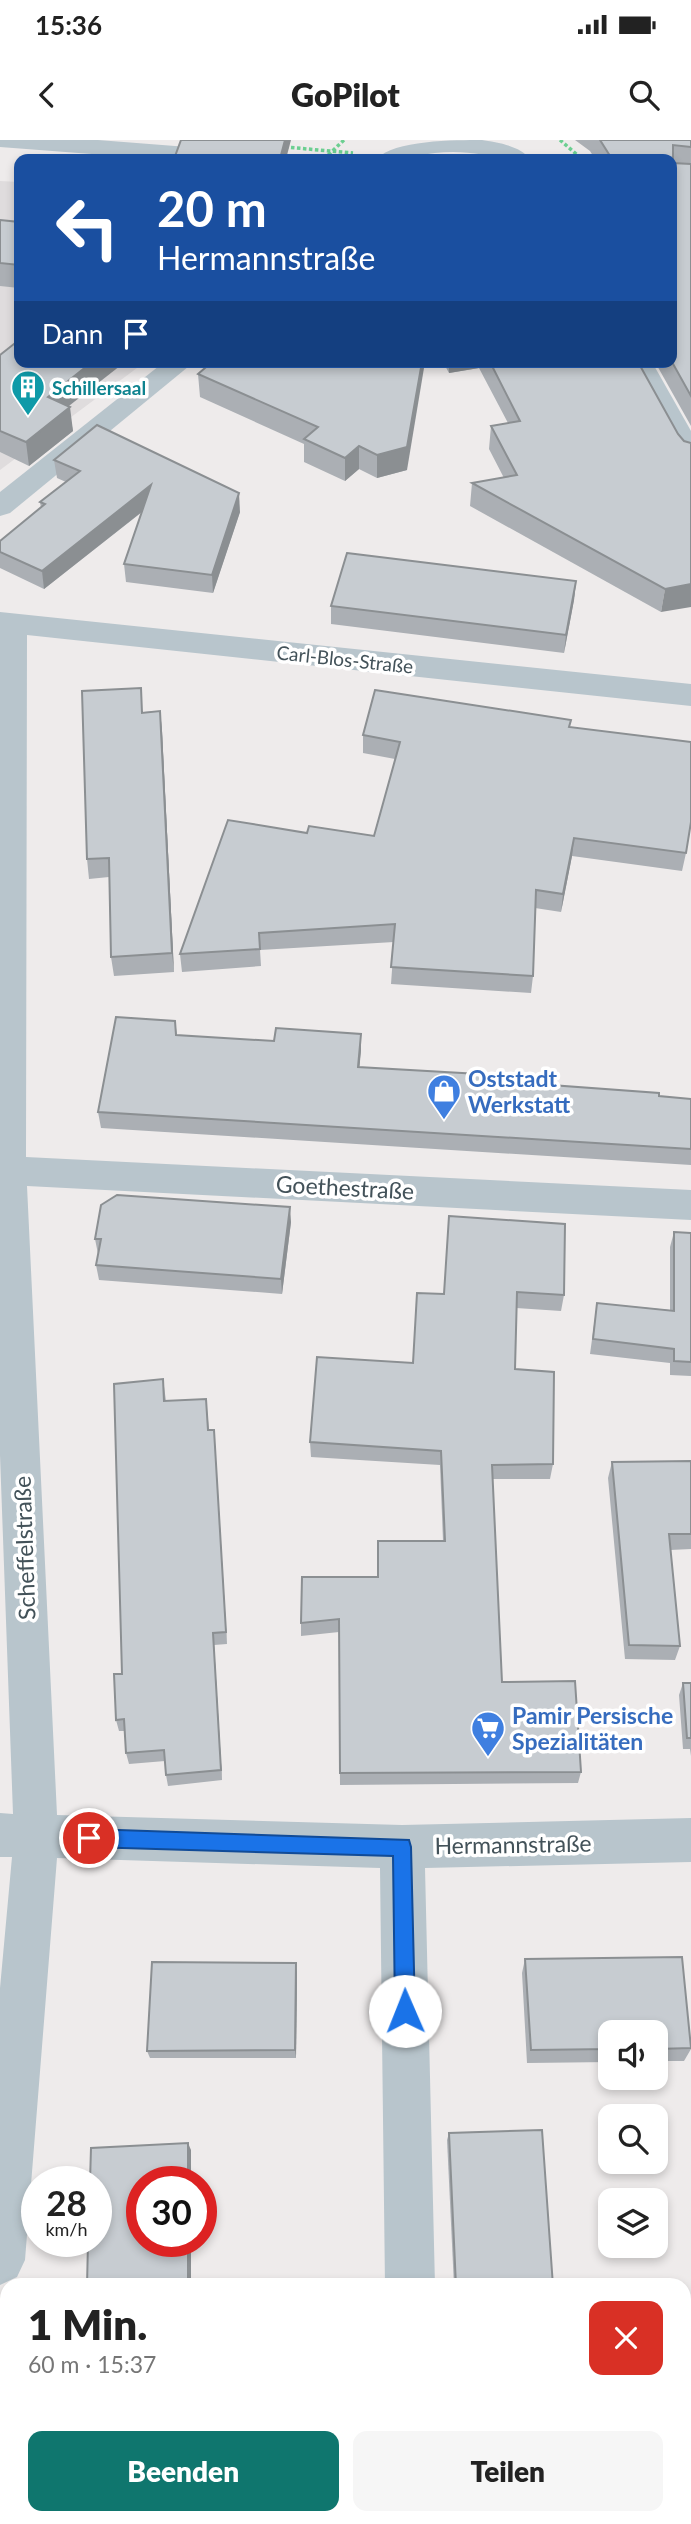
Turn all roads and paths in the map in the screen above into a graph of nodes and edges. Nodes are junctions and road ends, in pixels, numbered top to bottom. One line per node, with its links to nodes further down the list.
1 (0, 140): 9 (street)
2 (344, 140): 7 (path)
3 (560, 140): 13 (path)
4 (449, 141): 5 (street); 11 (street)
5 (476, 142): 12 (street)
6 (274, 145): 7 (path)
7 (330, 151): 8 (path); 10 (path)
8 (357, 153)
9 (186, 154)
10 (328, 154)
11 (400, 154)
12 (507, 154)
13 (578, 154)
14 (174, 368): 17 (street)
15 (641, 368): 16 (street)
16 (691, 456)
17 (0, 507)
18 (6, 623): 19 (street, Carl-Blos-Straße); 20 (street, Scheffelstraße)
19 (691, 695)
20 (4, 1170): 21 (street, Goethestraße); 22 (street, Scheffelstraße)
21 (691, 1205)
22 (18, 1836): 24 (street, Hermannstraße); 25 (street, Scheffelstraße)
23 (691, 1840): 24 (street, Hermannstraße)
24 (402, 1847): 26 (street)
25 (0, 2260)
26 (410, 2278)

